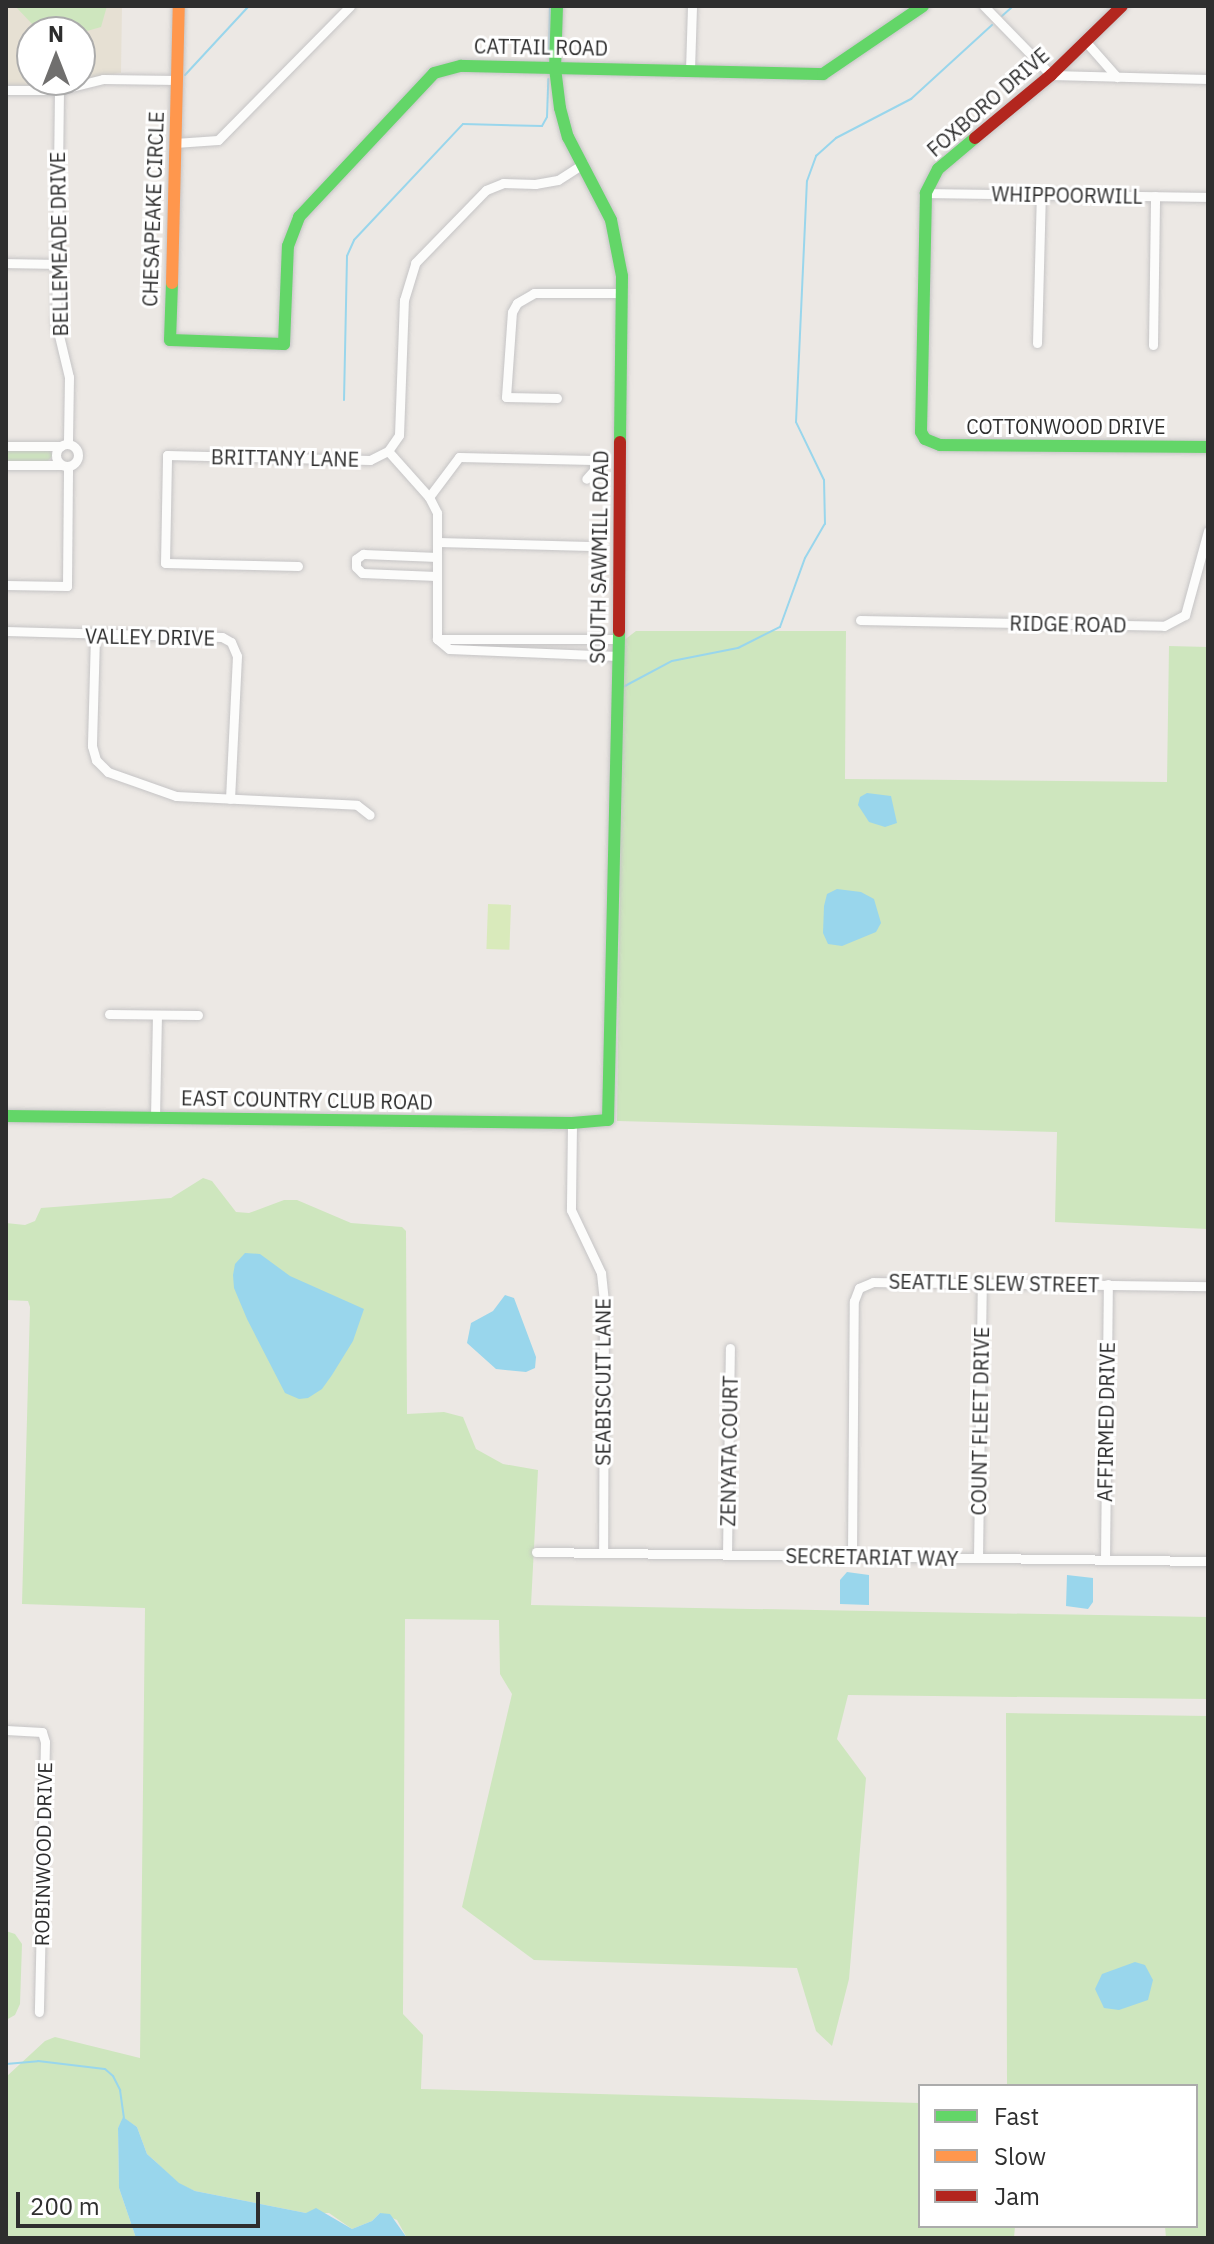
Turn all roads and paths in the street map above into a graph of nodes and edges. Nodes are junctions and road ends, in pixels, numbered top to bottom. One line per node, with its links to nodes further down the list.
1 (179, 6): 14 (street, CHESAPEAKE CIRCLE)
2 (350, 6): 17 (street)
3 (557, 6): 9 (street, SOUTH SAWMILL ROAD)
4 (692, 6): 10 (street)
5 (923, 6): 10 (street, CATTAIL ROAD)
6 (984, 6): 11 (street)
7 (1122, 6): 8 (street, FOXBORO DRIVE)
8 (1086, 42): 11 (street, FOXBORO DRIVE); 12 (street)
9 (555, 68): 10 (street, CATTAIL ROAD); 18 (street, SOUTH SAWMILL ROAD); 26 (street, CATTAIL ROAD)
10 (690, 70)
11 (1051, 75): 12 (street); 19 (street, FOXBORO DRIVE)
12 (1117, 77): 13 (street)
13 (1208, 79)
14 (177, 80): 15 (street); 17 (street, CHESAPEAKE CIRCLE)
15 (96, 81)
16 (59, 96): 24 (street, BELLEMEADE DRIVE)
17 (175, 143): 26 (street, CHESAPEAKE CIRCLE)
18 (583, 164): 25 (street, SOUTH SAWMILL ROAD); 33 (street, BRITTANY LANE)
19 (926, 193): 20 (street, WHIPPOORWILL); 32 (street, COTTONWOOD DRIVE)
20 (1041, 194): 21 (street, WHIPPOORWILL); 27 (street)
21 (1155, 196): 22 (street, WHIPPOORWILL); 28 (street)
22 (1208, 197)
23 (6, 263): 24 (street)
24 (56, 264): 30 (street, BELLEMEADE DRIVE)
25 (622, 293): 29 (street); 49 (street, SOUTH SAWMILL ROAD)
26 (170, 340)
27 (1037, 343)
28 (1153, 345)
29 (557, 398)
30 (64, 445): 31 (street); 35 (street); 35 (street)
31 (6, 446)
32 (1208, 447)
33 (388, 451): 37 (street); 42 (street, BRITTANY LANE)
34 (6, 465): 35 (street)
35 (65, 466): 44 (street)
36 (586, 479): 37 (street)
37 (429, 497): 39 (street)
38 (1208, 531): 45 (street, RIDGE ROAD)
39 (438, 542): 40 (street); 41 (street)
40 (590, 546)
41 (437, 557): 43 (street); 43 (street)
42 (298, 566)
43 (436, 576): 48 (street)
44 (6, 585)
45 (860, 620)
46 (6, 631): 47 (street, VALLEY DRIVE)
47 (95, 636): 51 (street); 51 (street, VALLEY DRIVE)
48 (437, 639): 49 (street); 50 (street)
49 (618, 639): 50 (street, SOUTH SAWMILL ROAD)
50 (618, 656): 58 (street, SOUTH SAWMILL ROAD)
51 (230, 799): 52 (street)
52 (370, 815)
53 (109, 1014): 54 (street)
54 (157, 1015): 55 (street); 57 (street)
55 (198, 1015)
56 (6, 1116): 57 (street, EAST COUNTRY CLUB ROAD)
57 (155, 1118): 59 (street, EAST COUNTRY CLUB ROAD)
58 (608, 1120): 59 (street, EAST COUNTRY CLUB ROAD)
59 (572, 1123): 65 (street, SEABISCUIT LANE)
60 (982, 1283): 61 (street, SEATTLE SLEW STREET); 67 (street, SEATTLE SLEW STREET); 68 (street, COUNT FLEET DRIVE)
61 (1108, 1284): 62 (street, SEATTLE SLEW STREET); 69 (street, AFFIRMED DRIVE)
62 (1208, 1286)
63 (730, 1348): 66 (street, ZENYATA COURT)
64 (536, 1552): 65 (street, SECRETARIAT WAY)
65 (603, 1553): 66 (street, SECRETARIAT WAY)
66 (727, 1555): 67 (street, SECRETARIAT WAY)
67 (852, 1557): 68 (street, SECRETARIAT WAY)
68 (978, 1558): 69 (street, SECRETARIAT WAY)
69 (1105, 1560): 70 (street, SECRETARIAT WAY)
70 (1208, 1561)
71 (6, 1730): 72 (street, ROBINWOOD DRIVE)
72 (39, 2012)

